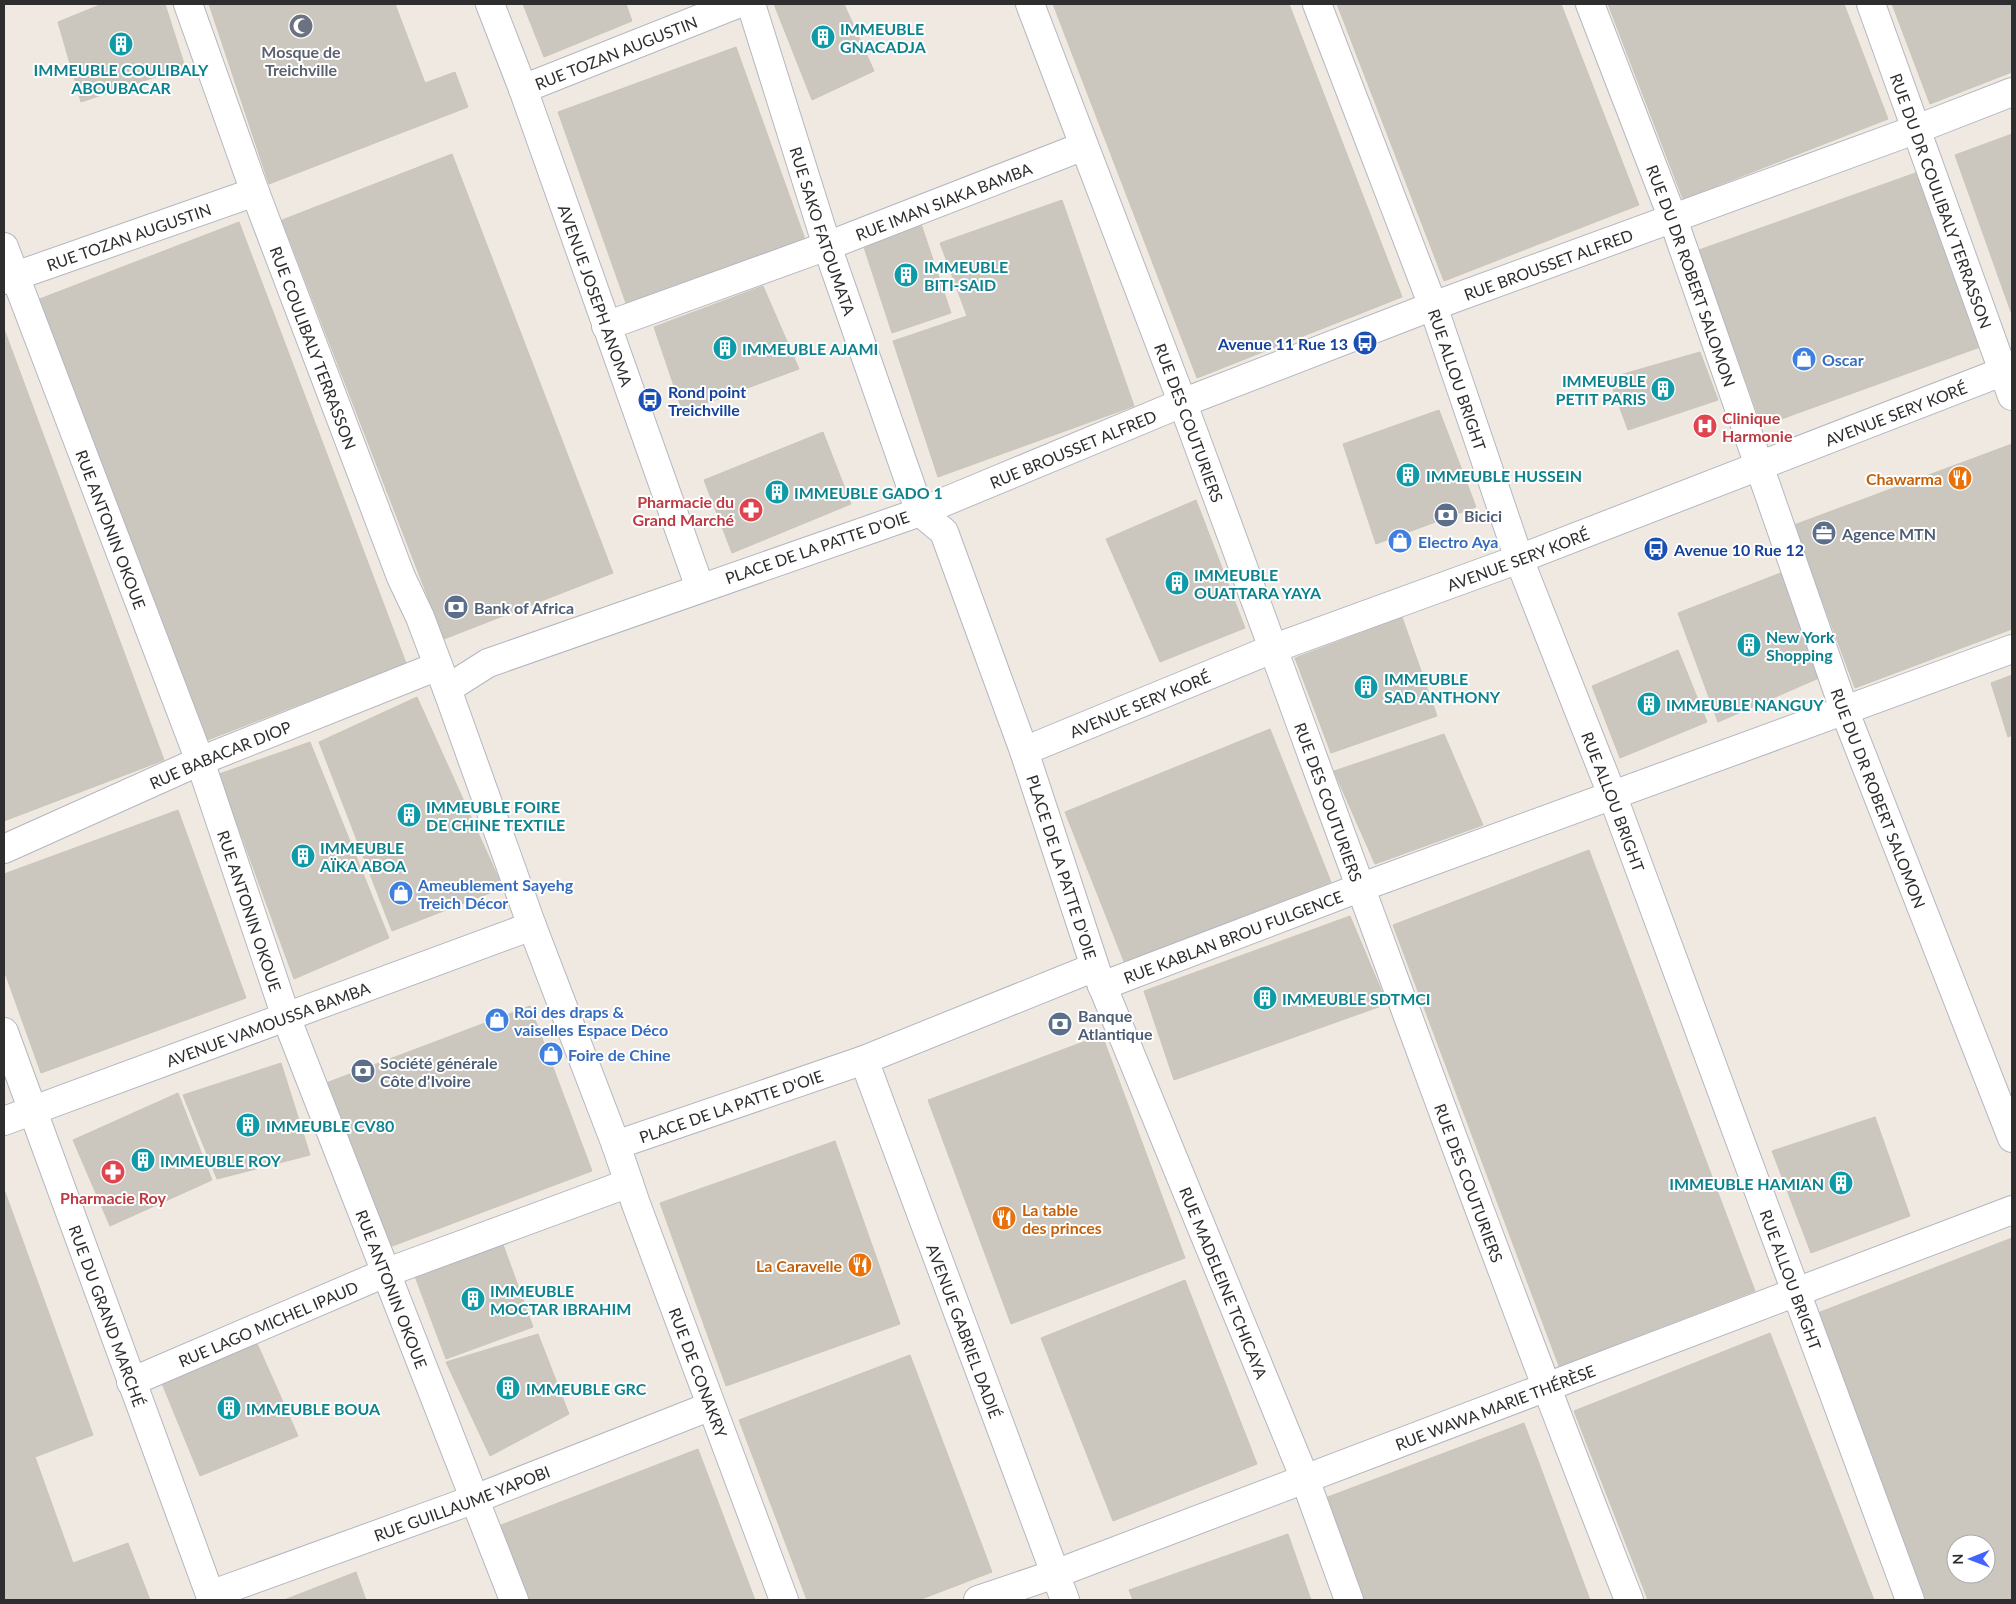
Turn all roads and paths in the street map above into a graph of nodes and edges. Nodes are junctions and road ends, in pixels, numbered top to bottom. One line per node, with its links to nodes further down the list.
1 (188, 4): 13 (street, RUE COULIBALY TERRASSON)
2 (490, 4): 9 (street, AVENUE JOSEPH ANOMA)
3 (737, 4): 9 (street, RUE TOZAN AUGUSTIN)
4 (751, 4): 15 (street, RUE SAKO FATOUMATA)
5 (1030, 4): 12 (street, RUE DES COUTURIERS)
6 (1317, 4): 18 (street, RUE ALLOU BRIGHT)
7 (1590, 4): 14 (street, RUE DU DR ROBERT SALOMON)
8 (1871, 4): 11 (street, RUE DU DR COULIBALY TERRASSON)
9 (523, 89): 19 (street, AVENUE JOSEPH ANOMA)
10 (2012, 92): 11 (street, RUE BROUSSET ALFRED)
11 (1917, 129): 14 (street, RUE BROUSSET ALFRED); 20 (street, RUE DU DR COULIBALY TERRASSON)
12 (1084, 146): 15 (street, RUE IMAN SIAKA BAMBA); 21 (street, RUE DES COUTURIERS)
13 (255, 192): 17 (street, RUE TOZAN AUGUSTIN); 28 (street, RUE COULIBALY TERRASSON)
14 (1672, 219): 18 (street, RUE BROUSSET ALFRED); 22 (street, RUE DU DR ROBERT SALOMON)
15 (828, 246): 19 (street, RUE IMAN SIAKA BAMBA); 23 (street, RUE SAKO FATOUMATA)
16 (4, 247): 17 (street, RUE ANTONIN OKOUE)
17 (9, 278): 31 (street, RUE ANTONIN OKOUE)
18 (1433, 306): 21 (street, RUE BROUSSET ALFRED); 24 (street, RUE ALLOU BRIGHT)
19 (606, 326): 25 (street, AVENUE JOSEPH ANOMA)
20 (2009, 378): 22 (street, AVENUE SERY KORÉ)
21 (1182, 403): 23 (street, RUE BROUSSET ALFRED); 26 (street, RUE DES COUTURIERS)
22 (1758, 467): 24 (street, AVENUE SERY KORÉ); 29 (street, RUE DU DR ROBERT SALOMON)
23 (920, 512): 25 (street, PLACE DE LA PATTE D'OIE); 30 (street, PLACE DE LA PATTE D'OIE)
24 (1518, 559): 26 (street, AVENUE SERY KORÉ); 32 (street, RUE ALLOU BRIGHT)
25 (700, 588): 28 (street, PLACE DE LA PATTE D'OIE)
26 (1272, 649): 30 (street, AVENUE SERY KORÉ); 34 (street, RUE DES COUTURIERS)
27 (2012, 649): 29 (street, RUE KABLAN BROU FULGENCE)
28 (443, 677): 31 (street, RUE BABACAR DIOP); 35 (street, PLACE DE LA PATTE D'OIE)
29 (1844, 712): 32 (street, RUE KABLAN BROU FULGENCE); 42 (street, RUE DU DR ROBERT SALOMON)
30 (1024, 750): 36 (street, PLACE DE LA PATTE D'OIE)
31 (200, 761): 33 (street, RUE BABACAR DIOP); 37 (street, RUE ANTONIN OKOUE)
32 (1613, 797): 34 (street, RUE KABLAN BROU FULGENCE); 47 (street, RUE ALLOU BRIGHT)
33 (4, 849)
34 (1359, 888): 36 (street, RUE KABLAN BROU FULGENCE); 49 (street, RUE DES COUTURIERS)
35 (532, 926): 37 (street, AVENUE VAMOUSSA BAMBA); 43 (street, PLACE DE LA PATTE D'OIE)
36 (1098, 976): 39 (street, PLACE DE LA PATTE D'OIE); 51 (street, RUE MADELEINE TCHICAYA)
37 (286, 1017): 40 (street, AVENUE VAMOUSSA BAMBA); 46 (street, RUE ANTONIN OKOUE)
38 (4, 1032): 40 (street, RUE DU GRAND MARCHÉ)
39 (864, 1060): 43 (street, PLACE DE LA PATTE D'OIE); 53 (street, AVENUE GABRIEL DADIÉ)
40 (31, 1111): 41 (street, AVENUE VAMOUSSA BAMBA); 48 (street, RUE DU GRAND MARCHÉ)
41 (4, 1122)
42 (2012, 1138)
43 (616, 1145): 44 (street, RUE DE CONAKRY)
44 (629, 1183): 46 (street, RUE LAGO MICHEL IPAUD); 50 (street, RUE DE CONAKRY)
45 (2012, 1210): 47 (street, RUE WAWA MARIE THÉRÈSE)
46 (386, 1273): 48 (street, RUE LAGO MICHEL IPAUD); 52 (street, RUE ANTONIN OKOUE)
47 (1795, 1291): 49 (street, RUE WAWA MARIE THÉRÈSE); 61 (street, RUE ALLOU BRIGHT)
48 (132, 1382): 54 (street, RUE DU GRAND MARCHÉ)
49 (1546, 1389): 51 (street, RUE WAWA MARIE THÉRÈSE); 60 (street, RUE DES COUTURIERS)
50 (710, 1406): 52 (street, RUE GUILLAUME YAPOBI); 56 (street, RUE DE CONAKRY)
51 (1306, 1479): 53 (street, RUE WAWA MARIE THÉRÈSE); 59 (street, RUE MADELEINE TCHICAYA)
52 (476, 1499): 54 (street, RUE GUILLAUME YAPOBI); 55 (street, RUE ANTONIN OKOUE)
53 (1055, 1574): 57 (street, RUE WAWA MARIE THÉRÈSE); 58 (street, AVENUE GABRIEL DADIÉ)
54 (211, 1598)
55 (514, 1600)
56 (784, 1600)
57 (978, 1600)
58 (1064, 1600)
59 (1349, 1600)
60 (1629, 1600)
61 (1910, 1600)

